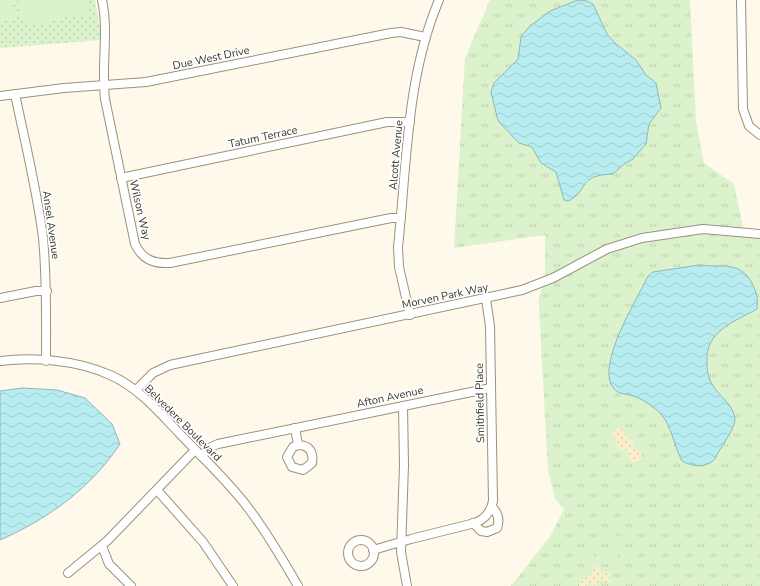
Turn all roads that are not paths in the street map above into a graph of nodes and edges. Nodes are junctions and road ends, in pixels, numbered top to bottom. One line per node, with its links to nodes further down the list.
1 (102, 0): 5 (street, Wilson Way)
2 (439, 0): 4 (street, Alcott Avenue)
3 (741, 0): 9 (street)
4 (425, 37): 5 (street, Due West Drive); 8 (street, Alcott Avenue)
5 (103, 85): 6 (street, Due West Drive); 10 (street, Wilson Way)
6 (15, 94): 7 (street, Due West Drive); 13 (street, Ansel Avenue)
7 (0, 96)
8 (410, 122): 10 (street, Tatum Terrace); 11 (street, Alcott Avenue)
9 (760, 135)
10 (121, 178): 11 (street, Wilson Way)
11 (401, 218): 16 (street, Alcott Avenue)
12 (760, 234): 15 (street, Morven Park Way)
13 (47, 291): 14 (street); 18 (street, Ansel Avenue)
14 (0, 298)
15 (486, 299): 16 (street, Morven Park Way); 19 (street, Smithfield Place)
16 (410, 314): 20 (street, Morven Park Way)
17 (0, 361): 18 (street, Belvedere Boulevard)
18 (46, 361): 20 (street, Belvedere Boulevard)
19 (491, 388): 21 (street, Afton Avenue); 27 (street, Smithfield Place)
20 (136, 390): 24 (street, Belvedere Boulevard)
21 (402, 406): 22 (street, Afton Avenue); 29 (street)
22 (294, 428): 23 (street); 25 (street, Afton Avenue)
23 (298, 445)
24 (195, 450): 25 (street, Belvedere Boulevard); 26 (street)
25 (202, 456): 35 (street, Belvedere Boulevard)
26 (157, 490): 30 (street); 34 (street)
27 (492, 507): 28 (street); 28 (street, Smithfield Place)
28 (473, 524): 29 (street)
29 (401, 541): 31 (street); 36 (street)
30 (102, 546): 32 (street); 33 (street)
31 (374, 550)
32 (68, 572)
33 (131, 586)
34 (233, 586)
35 (298, 586)
36 (407, 586)

